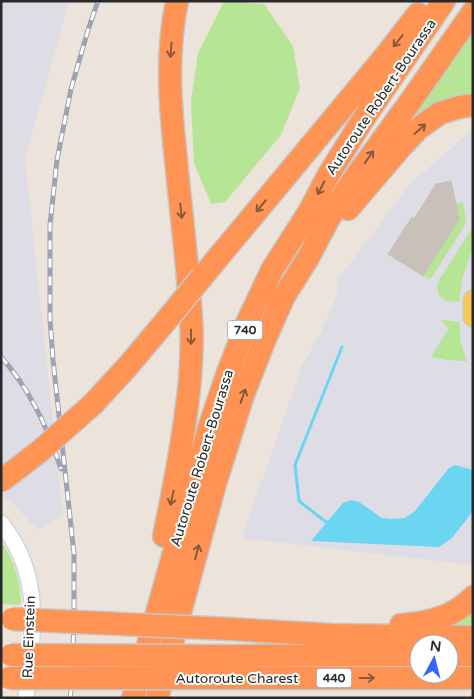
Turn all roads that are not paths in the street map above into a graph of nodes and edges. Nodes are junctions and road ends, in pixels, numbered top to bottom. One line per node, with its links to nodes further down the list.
1 (177, 1): 23 (highway, one-way to 23)
2 (427, 1): 9 (highway, one-way to 9, bridge)
3 (444, 1): 23 (highway, Autoroute Robert-Bourassa / 740, one-way to 23)
4 (473, 12): 6 (highway, Autoroute Robert-Bourassa / 740, one-way to 4)
5 (473, 105): 6 (highway, one-way to 5)
6 (308, 258): 12 (highway, Autoroute Robert-Bourassa / 740, one-way to 6)
7 (473, 300): 8 (main road)
8 (473, 317)
9 (1, 481)
10 (1, 524): 22 (street, Rue Einstein)
11 (473, 597): 14 (highway)
12 (184, 599): 24 (highway, Autoroute Robert-Bourassa / 740); 25 (highway)
13 (7, 619): 14 (highway, bridge)
14 (283, 632): 15 (highway)
15 (473, 637)
16 (6, 655): 18 (highway, Autoroute Charest / 440, bridge)
17 (473, 655): 19 (highway)
18 (409, 656)
19 (459, 656)
20 (5, 678): 21 (highway, Autoroute Charest / 440, one-way to 21, bridge)
21 (473, 678)
22 (26, 698)
23 (132, 698)
24 (157, 698)
25 (165, 698)

